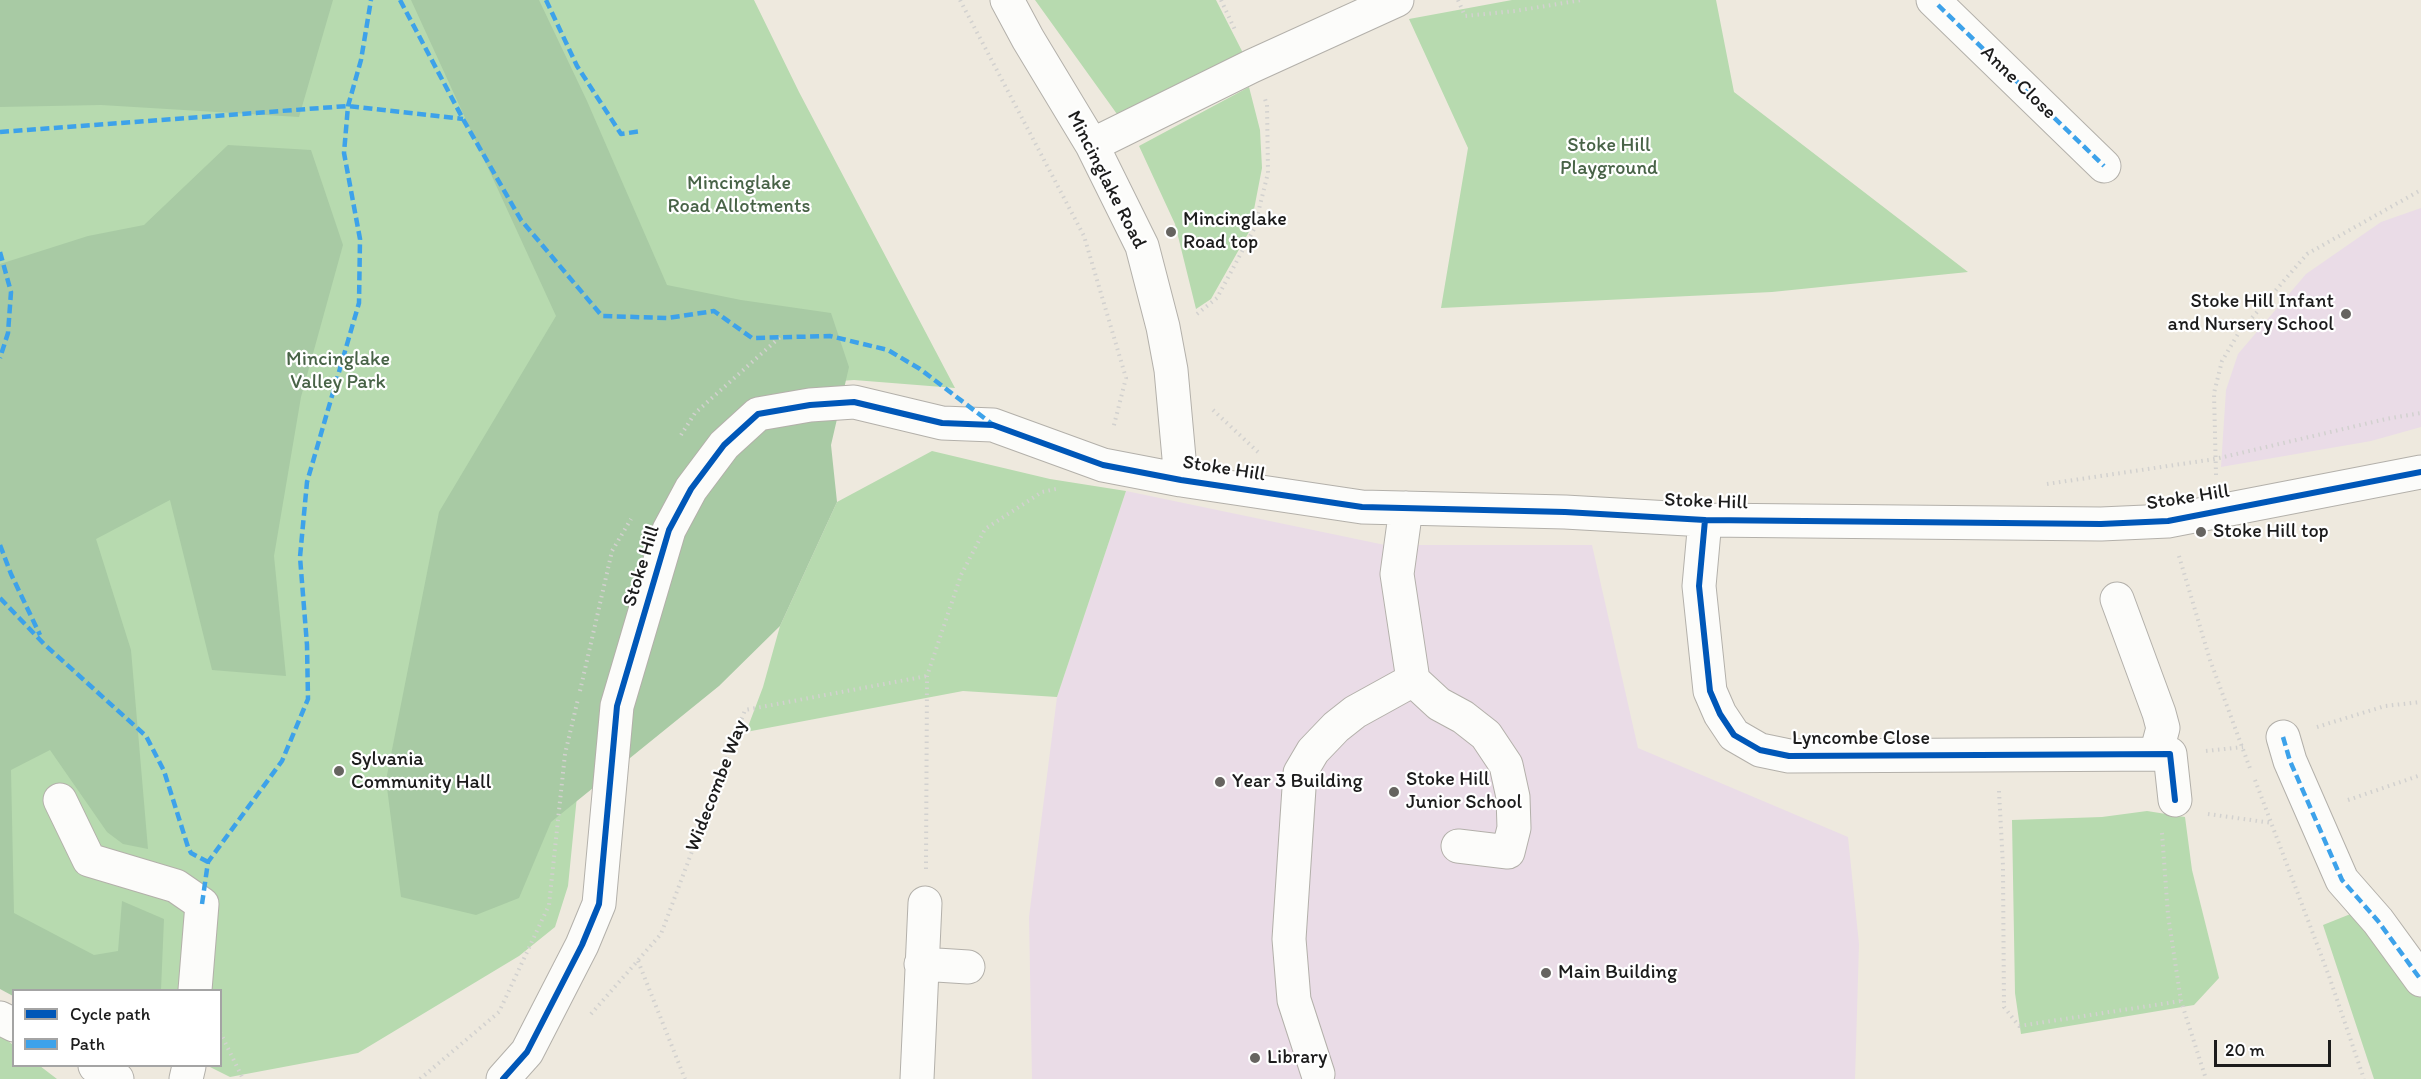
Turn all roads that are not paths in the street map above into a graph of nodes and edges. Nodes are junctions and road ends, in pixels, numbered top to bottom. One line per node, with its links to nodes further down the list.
1 (1007, 0): 4 (street, Mincinglake Road)
2 (1397, 0): 4 (street)
3 (1935, 3): 5 (street, Anne Close)
4 (1092, 145): 7 (street, Mincinglake Road)
5 (2104, 166)
6 (2421, 472): 9 (street, Stoke Hill)
7 (1181, 480): 8 (street, Stoke Hill); 25 (street, Stoke Hill)
8 (1406, 508): 9 (street, Stoke Hill); 11 (street)
9 (1705, 520): 13 (street, Lyncombe Close)
10 (2117, 599): 13 (street)
11 (1413, 680): 16 (street); 23 (street)
12 (2283, 737): 20 (street)
13 (2156, 754): 15 (street)
14 (60, 800): 21 (street)
15 (2175, 800)
16 (1458, 846)
17 (925, 903): 18 (street)
18 (921, 964): 19 (street); 26 (street)
19 (968, 967)
20 (2421, 980)
21 (195, 989)
22 (98, 1067): 24 (street)
23 (1318, 1074)
24 (117, 1079)
25 (503, 1079)
26 (916, 1079)

